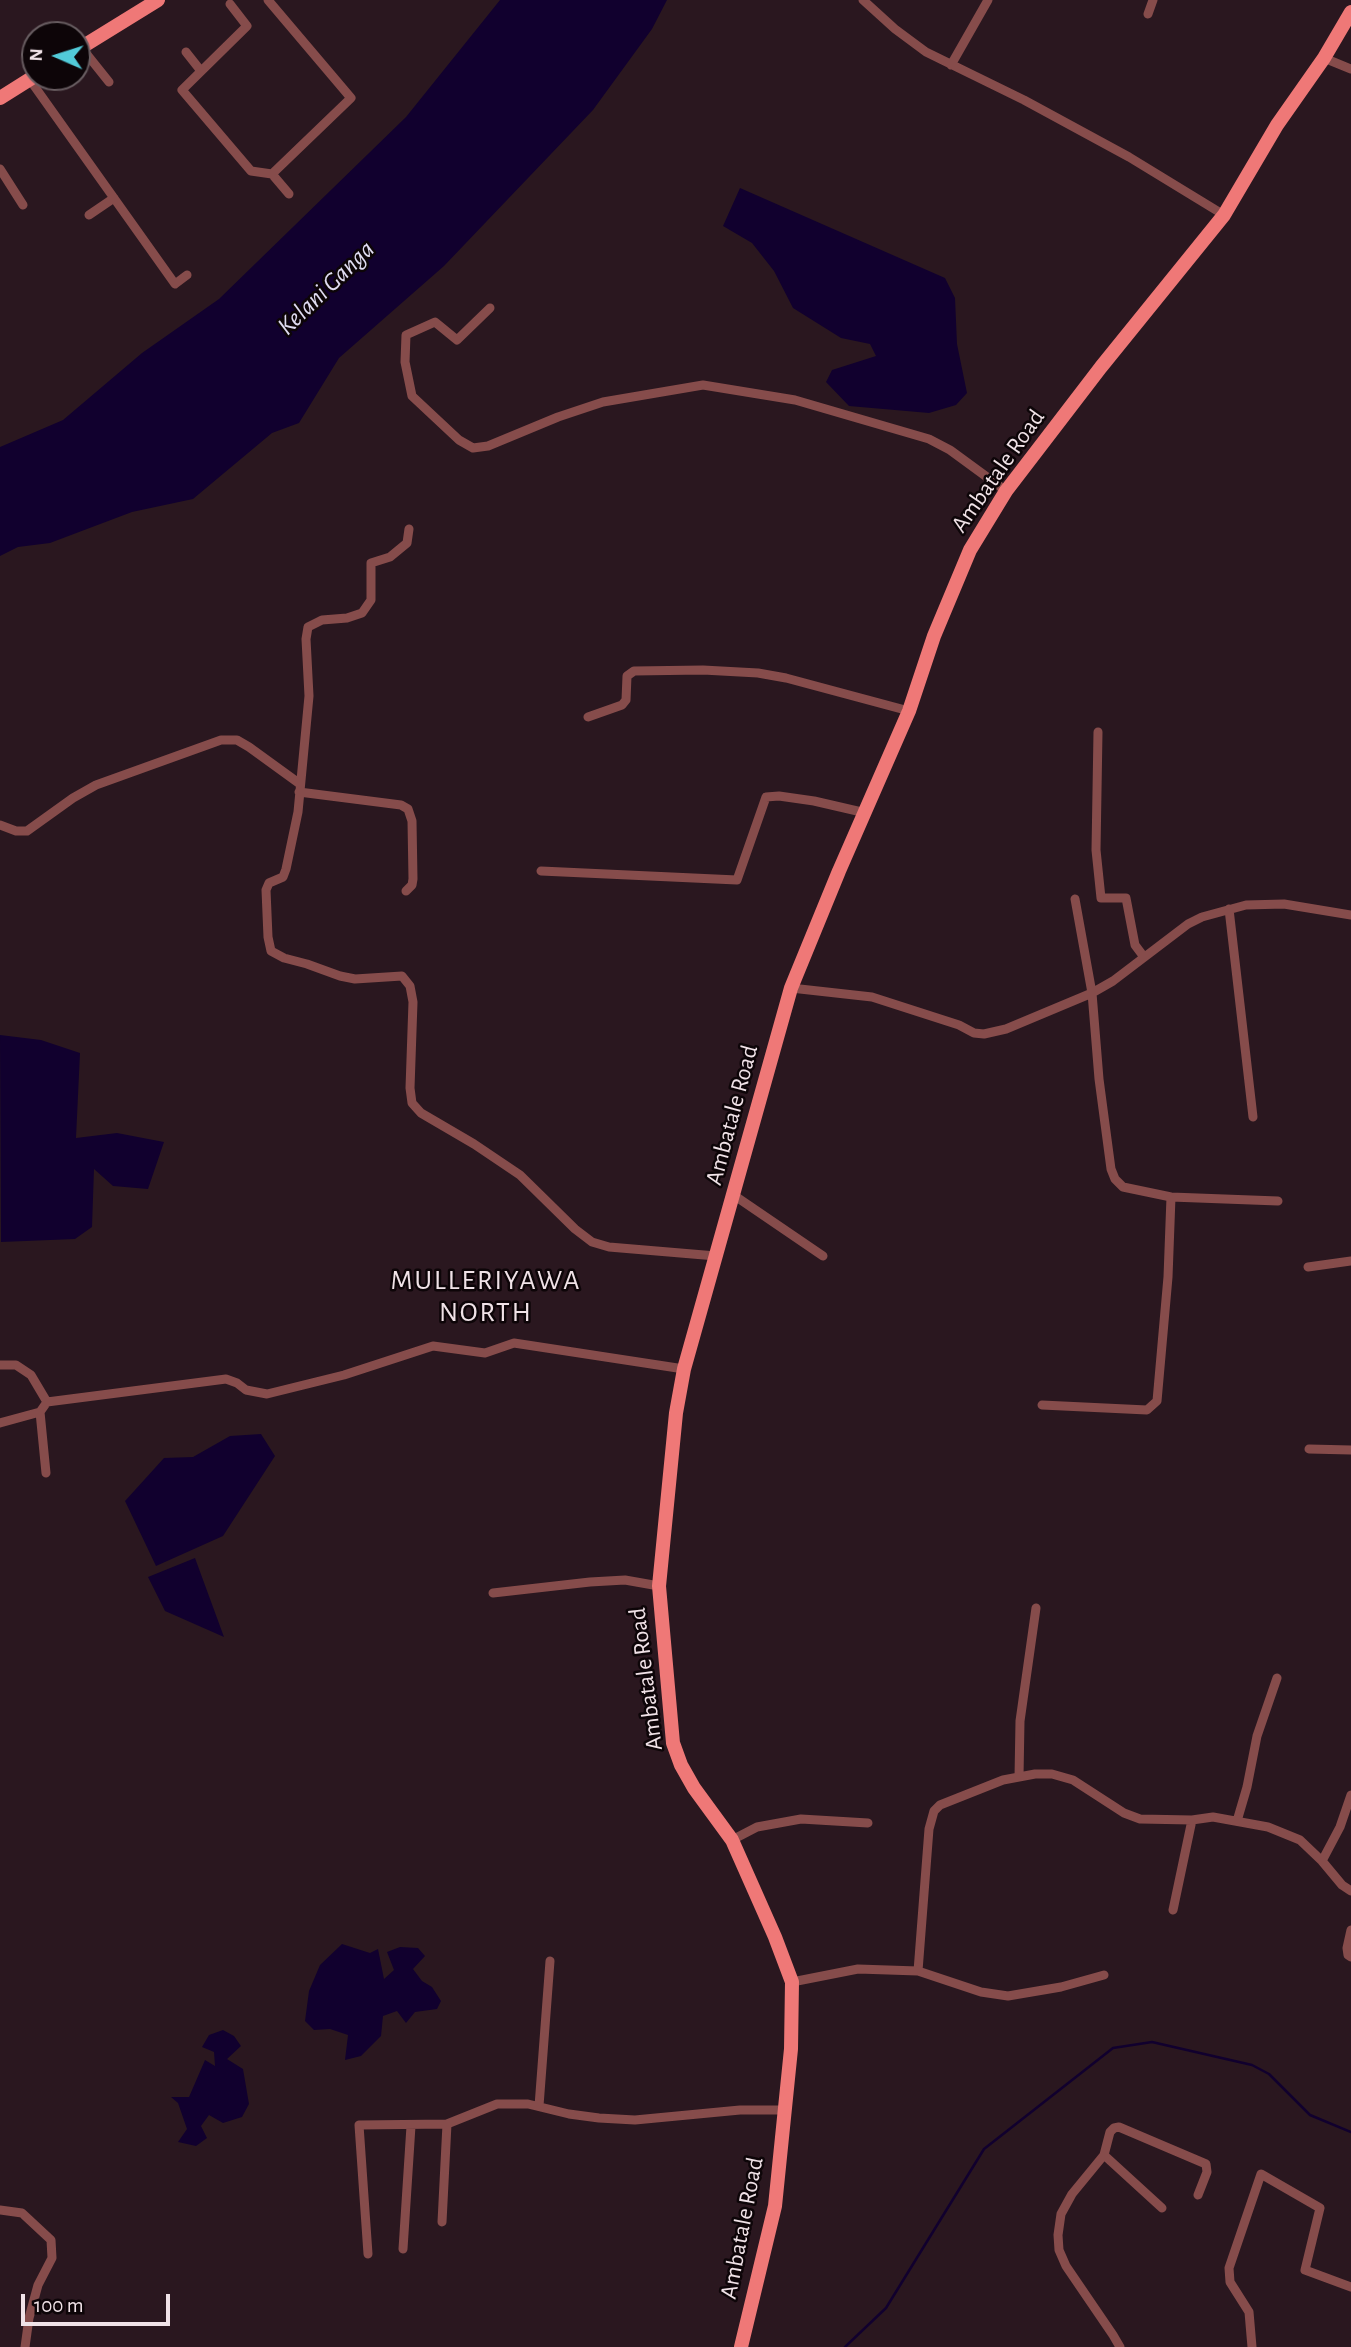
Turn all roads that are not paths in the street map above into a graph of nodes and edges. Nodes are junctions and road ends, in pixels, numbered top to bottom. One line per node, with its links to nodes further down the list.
1 (158, 0): 9 (main road)
2 (268, 0): 21 (street)
3 (863, 0): 13 (street)
4 (988, 0): 13 (street)
5 (1153, 0): 8 (street)
6 (230, 4): 15 (street)
7 (1351, 12): 11 (main road, Ambatale Road)
8 (1148, 13)
9 (91, 41)
10 (186, 52): 15 (street)
11 (1324, 58): 14 (street); 26 (main road, Ambatale Road)
12 (91, 62): 16 (street)
13 (951, 65): 26 (street)
14 (1351, 69)
15 (201, 71): 21 (street)
16 (109, 82)
17 (21, 85): 19 (main road)
18 (41, 91): 23 (street)
19 (0, 98)
20 (0, 169): 24 (street)
21 (272, 174): 22 (street)
22 (289, 194)
23 (114, 198): 25 (street); 27 (street)
24 (23, 205)
25 (89, 215)
26 (1224, 215): 29 (main road, Ambatale Road)
27 (187, 275)
28 (490, 308): 29 (street)
29 (1006, 491): 31 (main road, Ambatale Road)
30 (409, 529): 34 (street)
31 (909, 711): 32 (street); 35 (main road, Ambatale Road)
32 (588, 717)
33 (1098, 732): 42 (street)
34 (300, 788): 36 (street); 38 (street); 49 (street)
35 (866, 813): 37 (street); 43 (main road, Ambatale Road)
36 (0, 825)
37 (541, 871)
38 (406, 891)
39 (1074, 899): 44 (street)
40 (1229, 909): 41 (street); 42 (street); 45 (street)
41 (1351, 915)
42 (1144, 957): 44 (street)
43 (791, 988): 44 (street); 46 (main road, Ambatale Road)
44 (1092, 993): 47 (street)
45 (1253, 1117)
46 (734, 1196): 49 (main road, Ambatale Road); 50 (street)
47 (1171, 1198): 48 (street); 56 (street)
48 (1278, 1201)
49 (716, 1256): 54 (main road, Ambatale Road)
50 (823, 1256)
51 (1351, 1261): 52 (street)
52 (1308, 1267)
53 (0, 1365): 55 (street)
54 (684, 1369): 55 (street); 62 (main road, Ambatale Road)
55 (47, 1402): 57 (street)
56 (1042, 1405)
57 (40, 1412): 58 (street); 61 (street)
58 (0, 1423)
59 (1309, 1449): 60 (street)
60 (1351, 1450)
61 (46, 1473)
62 (659, 1586): 63 (street); 71 (main road, Ambatale Road)
63 (493, 1593)
64 (1036, 1608): 66 (street)
65 (1277, 1678): 69 (street)
66 (1019, 1777): 68 (street); 78 (street)
67 (1351, 1795): 72 (street)
68 (1192, 1820): 69 (street); 74 (street)
69 (1237, 1821): 72 (street)
70 (868, 1823): 71 (street)
71 (732, 1840): 80 (main road, Ambatale Road)
72 (1322, 1861): 73 (street)
73 (1351, 1891)
74 (1172, 1910)
75 (1351, 1930): 76 (street)
76 (1351, 1957)
77 (550, 1961): 81 (street)
78 (918, 1971): 79 (street); 80 (street)
79 (1104, 1975)
80 (792, 1982): 82 (main road, Ambatale Road)
81 (539, 2106): 82 (street); 83 (street)
82 (785, 2110): 94 (main road, Ambatale Road)
83 (447, 2124): 84 (street); 89 (street)
84 (411, 2126): 90 (street); 91 (street)
85 (1104, 2155): 86 (street); 87 (street); 95 (street)
86 (1198, 2194)
87 (1162, 2208)
88 (0, 2210): 93 (street)
89 (442, 2222)
90 (403, 2249)
91 (368, 2254)
92 (1351, 2287): 96 (street)
93 (25, 2347)
94 (741, 2347)
95 (1120, 2347)
96 (1252, 2347)

